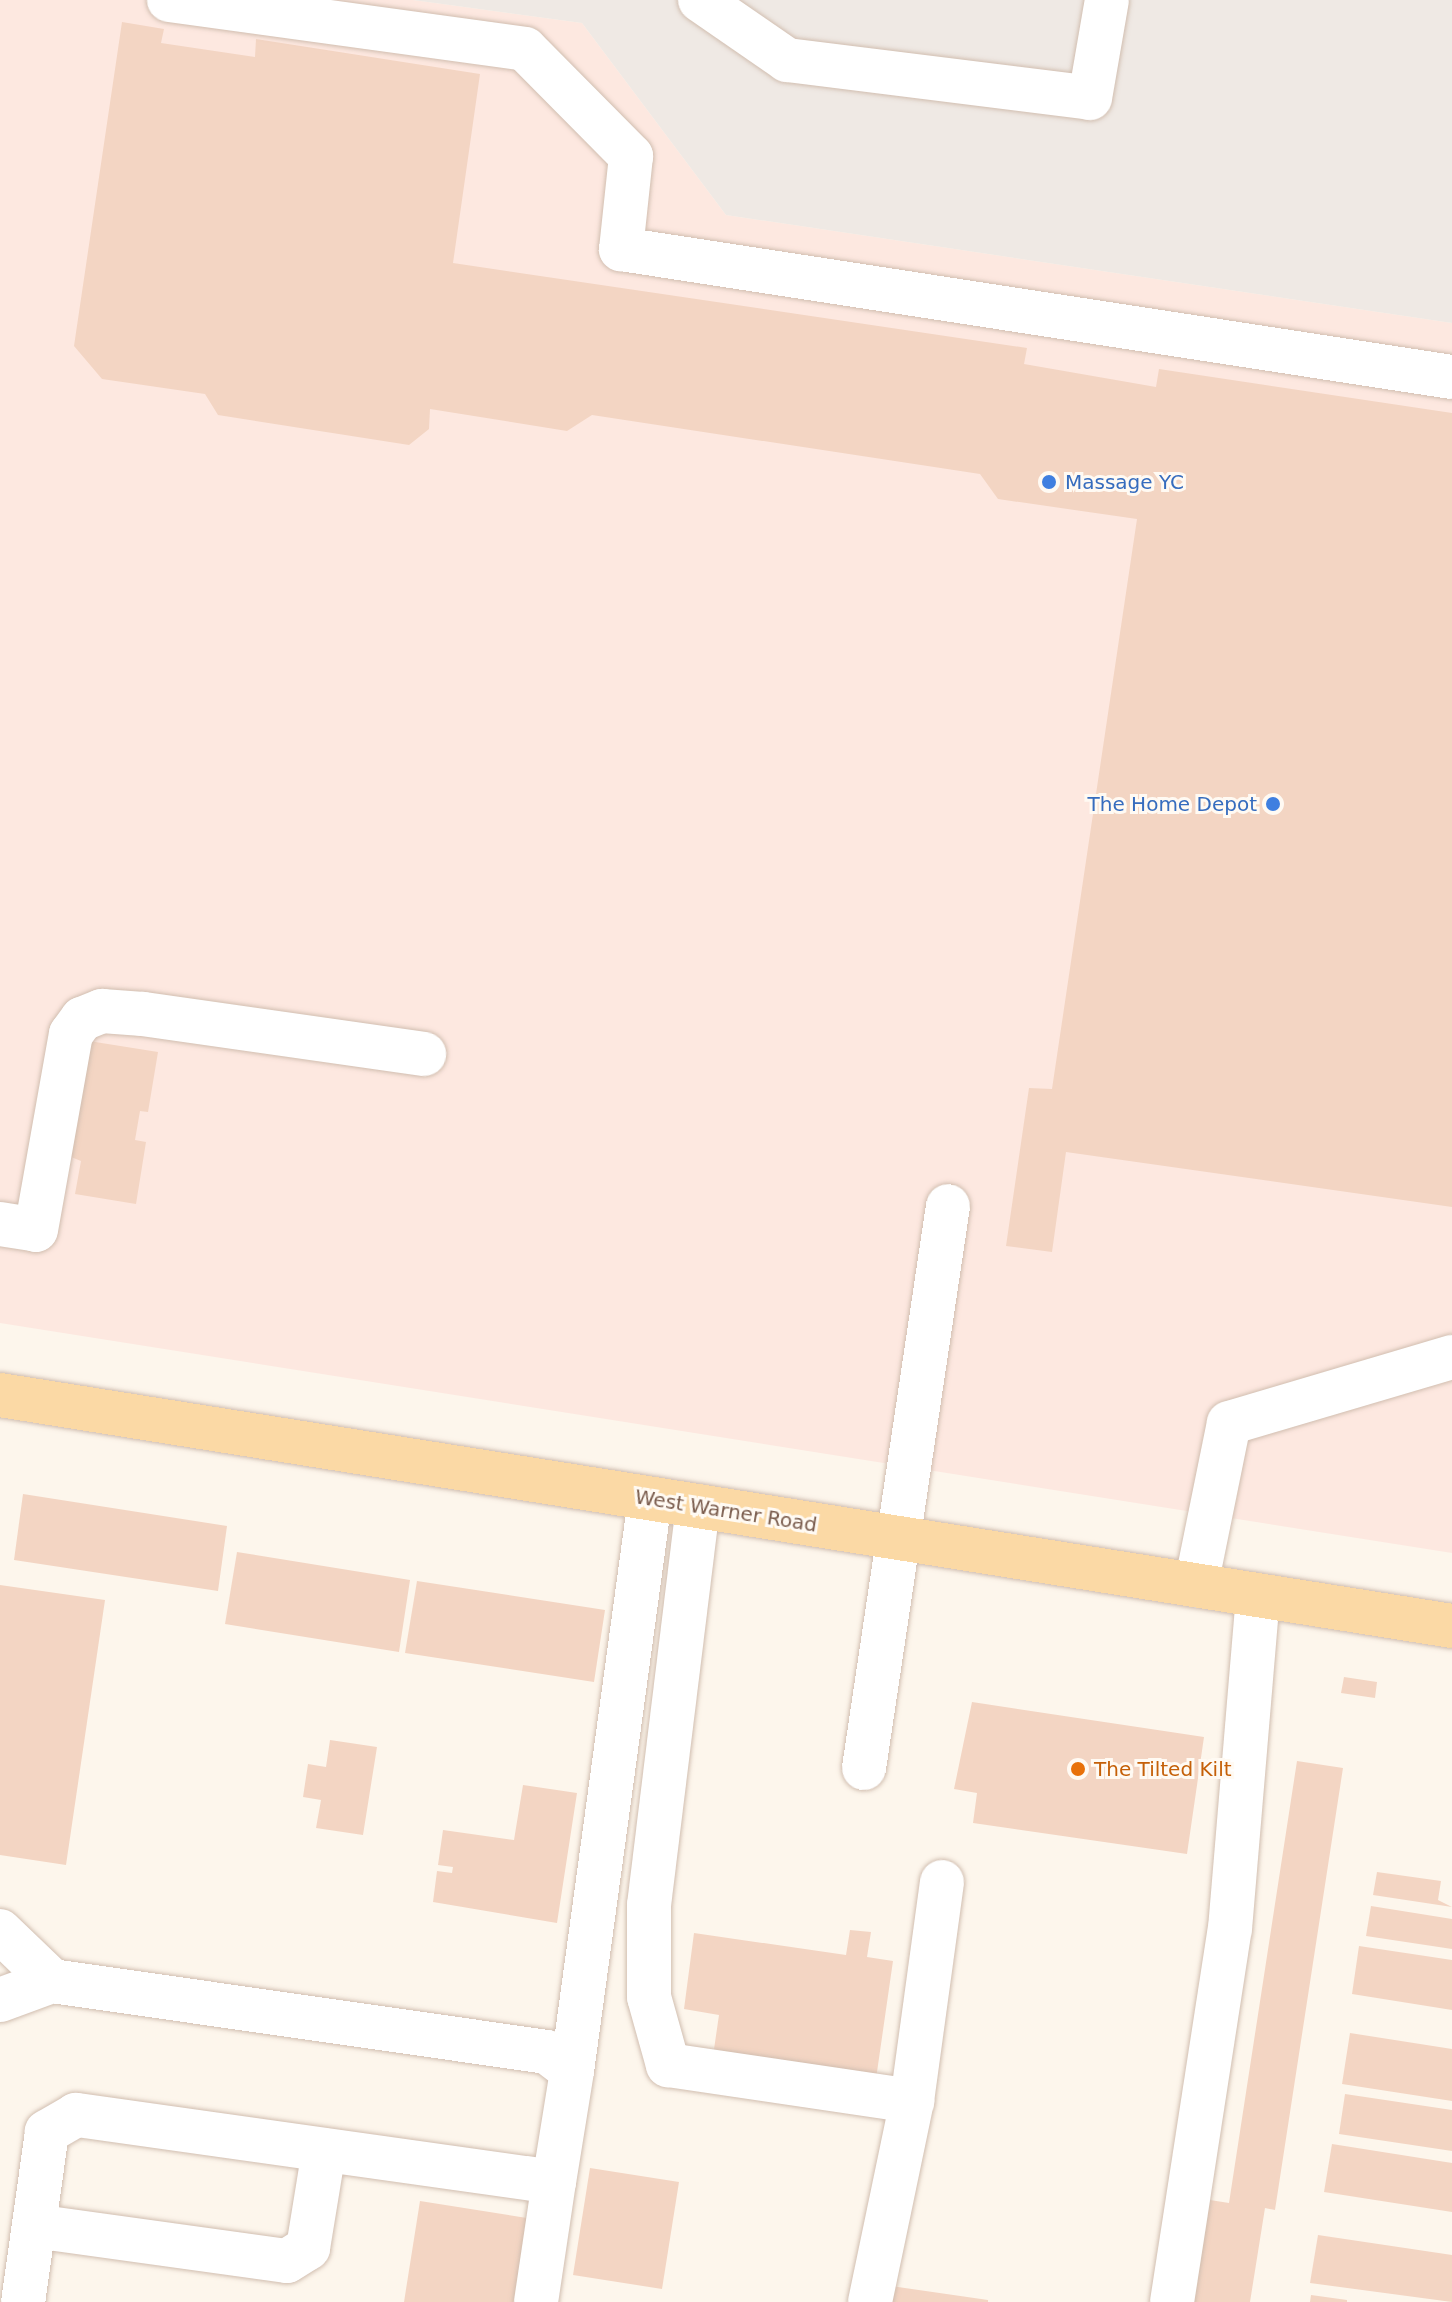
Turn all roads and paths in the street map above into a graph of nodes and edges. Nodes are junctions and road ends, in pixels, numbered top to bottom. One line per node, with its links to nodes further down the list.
1 (169, 0): 4 (lane)
2 (700, 0): 3 (lane)
3 (1107, 0)
4 (1452, 377)
5 (424, 1054): 7 (lane)
6 (948, 1206): 12 (lane)
7 (18, 1227)
8 (1452, 1357): 13 (lane)
9 (0, 1395): 10 (main road, West Warner Road)
10 (650, 1499): 11 (main road, West Warner Road); 21 (lane)
11 (698, 1506): 12 (main road, West Warner Road); 22 (lane)
12 (901, 1538): 13 (main road, West Warner Road); 16 (lane)
13 (1196, 1585): 14 (main road, West Warner Road)
14 (1258, 1596): 15 (main road, West Warner Road); 29 (lane)
15 (1452, 1626)
16 (864, 1768)
17 (942, 1882): 22 (lane)
18 (0, 1931): 19 (lane)
19 (52, 1981): 20 (lane); 21 (lane)
20 (0, 2000)
21 (572, 2071): 24 (lane)
22 (912, 2101): 28 (lane)
23 (324, 2150): 24 (lane); 25 (lane); 25 (lane)
24 (554, 2182): 27 (lane)
25 (34, 2226): 26 (lane)
26 (23, 2302)
27 (536, 2302)
28 (870, 2302)
29 (1172, 2302)

